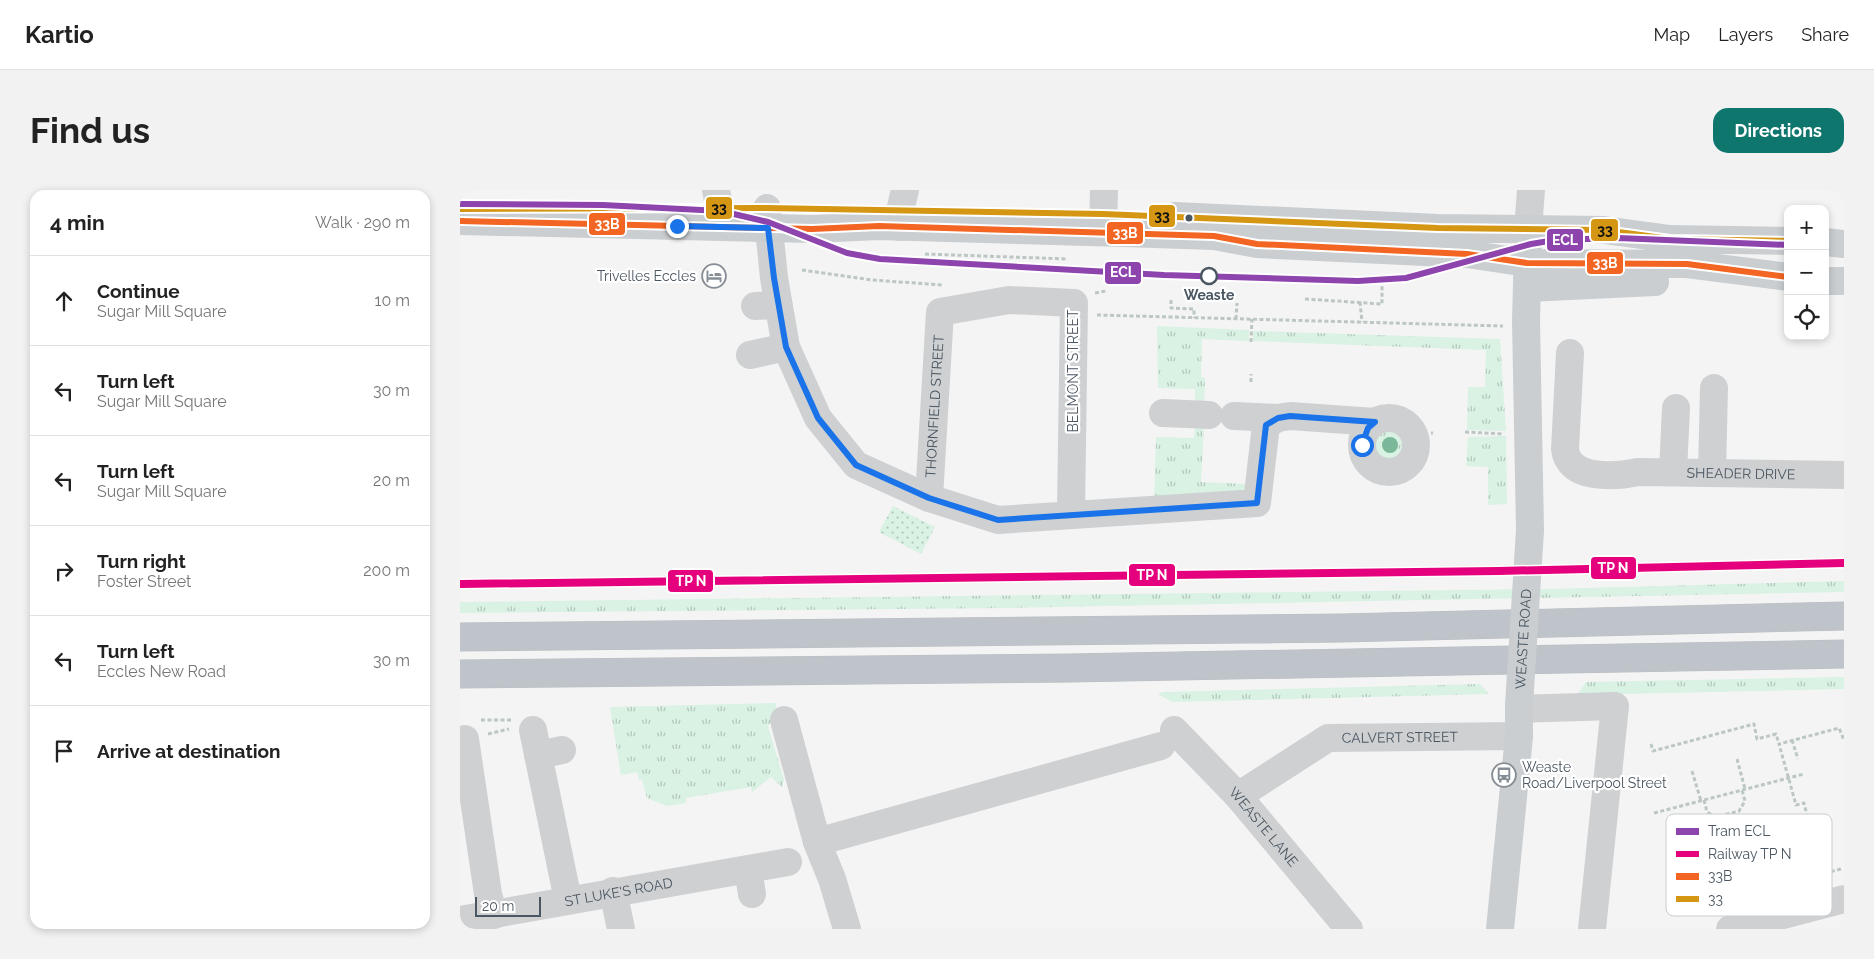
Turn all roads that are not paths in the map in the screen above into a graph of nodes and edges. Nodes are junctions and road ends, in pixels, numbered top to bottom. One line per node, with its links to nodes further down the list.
1 (1531, 190): 8 (street)
2 (460, 208): 3 (main road)
3 (720, 208): 6 (main road); 7 (main road)
4 (902, 209): 5 (main road); 6 (main road)
5 (1103, 212): 8 (main road); 12 (main road)
6 (768, 218): 18 (street)
7 (460, 221)
8 (1528, 229): 9 (main road); 12 (main road, WEASTE ROAD)
9 (1784, 241)
10 (1829, 242): 11 (main road)
11 (1844, 244)
12 (1527, 275): 13 (main road); 14 (main road); 35 (main road, WEASTE ROAD, bridge)
13 (1784, 276)
14 (1784, 281)
15 (1829, 281): 16 (main road)
16 (1844, 281)
17 (940, 312): 29 (street, THORNFIELD STREET); 30 (street, BELMONT STREET)
18 (786, 347): 20 (street); 29 (street)
19 (1570, 353): 26 (street, SHEADER DRIVE)
20 (750, 355)
21 (1714, 388): 27 (street)
22 (1676, 408): 26 (street)
23 (1164, 413): 24 (street)
24 (1278, 418): 25 (street); 30 (street)
25 (1375, 422)
26 (1673, 472): 27 (street, SHEADER DRIVE)
27 (1712, 473): 28 (street, SHEADER DRIVE)
28 (1844, 475)
29 (929, 498): 30 (street)
30 (1071, 514)
31 (1844, 616): 32 (highway)
32 (460, 637)
33 (1844, 654): 34 (highway)
34 (460, 674)
35 (1519, 707): 38 (main road, WEASTE ROAD); 55 (street)
36 (784, 720): 41 (street)
37 (472, 729): 47 (street)
38 (1519, 736): 40 (street, CALVERT STREET); 54 (main road, WEASTE ROAD)
39 (537, 739): 45 (street)
40 (1238, 796): 41 (street, WEASTE LANE); 53 (street, WEASTE LANE)
41 (817, 842): 52 (street)
42 (788, 862): 43 (street, ST LUKE'S ROAD)
43 (613, 891): 45 (street, ST LUKE'S ROAD); 51 (street)
44 (1844, 899): 46 (street)
45 (568, 900): 47 (street, ST LUKE'S ROAD)
46 (1832, 903)
47 (494, 915): 49 (street, ST LUKE'S ROAD)
48 (1790, 916): 50 (street)
49 (460, 920)
50 (1761, 925): 56 (street)
51 (621, 929)
52 (847, 929)
53 (1349, 929)
54 (1500, 929)
55 (1592, 929)
56 (1730, 929)

